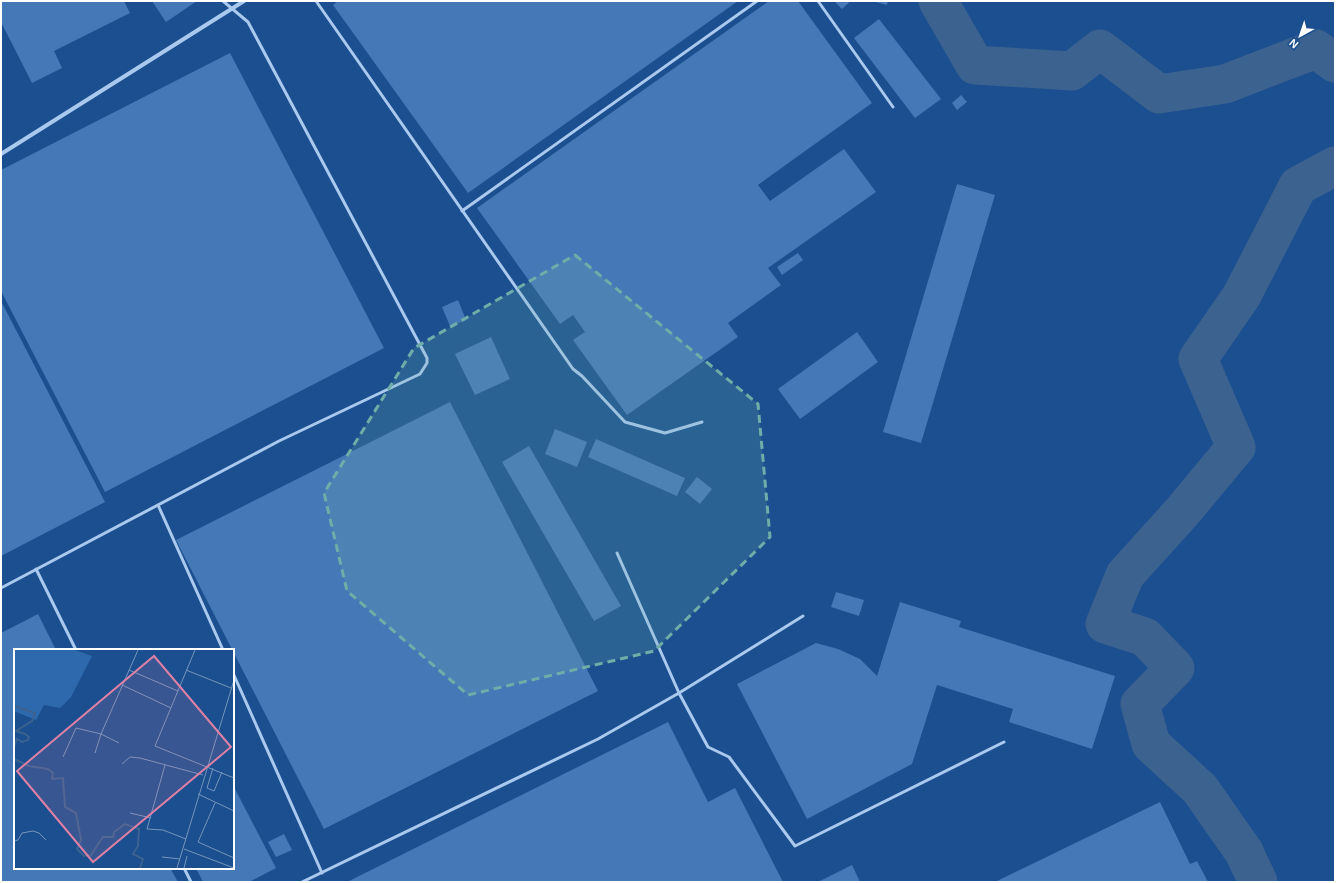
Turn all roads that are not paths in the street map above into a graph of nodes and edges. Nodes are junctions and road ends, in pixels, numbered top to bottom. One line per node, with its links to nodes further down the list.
1 (223, 1): 6 (lane)
2 (244, 1): 6 (street)
3 (316, 1): 9 (lane)
4 (757, 1): 9 (lane)
5 (818, 1): 7 (lane)
6 (232, 9): 8 (street); 11 (lane)
7 (893, 107)
8 (1, 154)
9 (462, 211): 10 (lane)
10 (702, 422)
11 (158, 505): 13 (lane); 17 (lane)
12 (617, 553): 19 (lane)
13 (36, 569): 14 (lane); 16 (lane)
14 (1, 588)
15 (803, 616): 19 (lane)
16 (76, 649)
17 (223, 649)
18 (234, 675): 22 (lane)
19 (680, 693): 20 (lane); 22 (lane)
20 (1004, 742)
21 (184, 869): 23 (lane)
22 (322, 872): 24 (lane)
23 (191, 882)
24 (302, 882)

